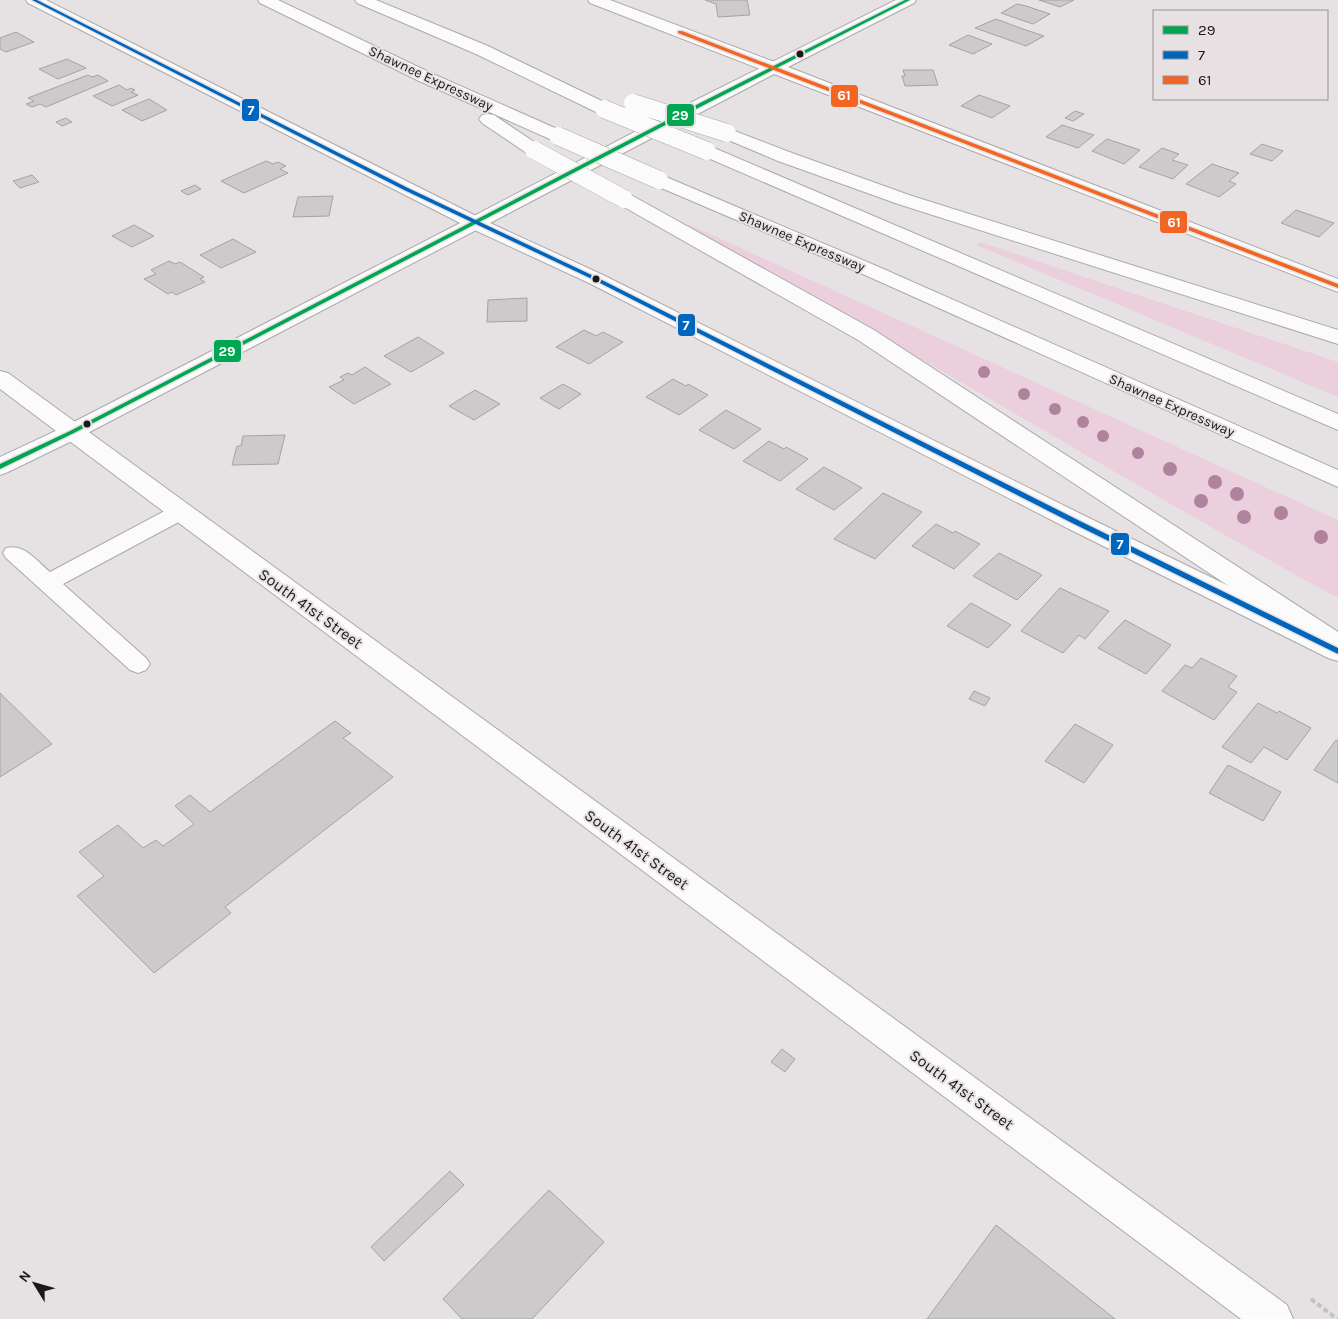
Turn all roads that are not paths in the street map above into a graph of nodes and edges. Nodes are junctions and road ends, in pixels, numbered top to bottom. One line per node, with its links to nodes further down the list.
1 (34, 0): 9 (main road)
2 (266, 0): 8 (main road, Shawnee Expressway)
3 (363, 0): 6 (main road)
4 (596, 0): 7 (main road)
5 (908, 0): 7 (main road)
6 (482, 50): 11 (main road, bridge); 13 (main road, bridge)
7 (774, 68): 9 (main road); 10 (main road)
8 (425, 77): 16 (main road, Shawnee Expressway, bridge); 20 (main road, bridge)
9 (475, 223): 14 (main road); 21 (main road)
10 (1338, 286)
11 (1338, 337)
12 (0, 378): 14 (main road, South 41st Street)
13 (1338, 423)
14 (72, 432): 15 (main road); 17 (main road, South 41st Street)
15 (0, 467)
16 (1338, 480)
17 (180, 512): 19 (lane); 23 (main road, South 41st Street)
18 (14, 553): 19 (lane)
19 (48, 583): 22 (lane)
20 (1338, 645)
21 (1338, 651)
22 (138, 664)
23 (1273, 1319)

